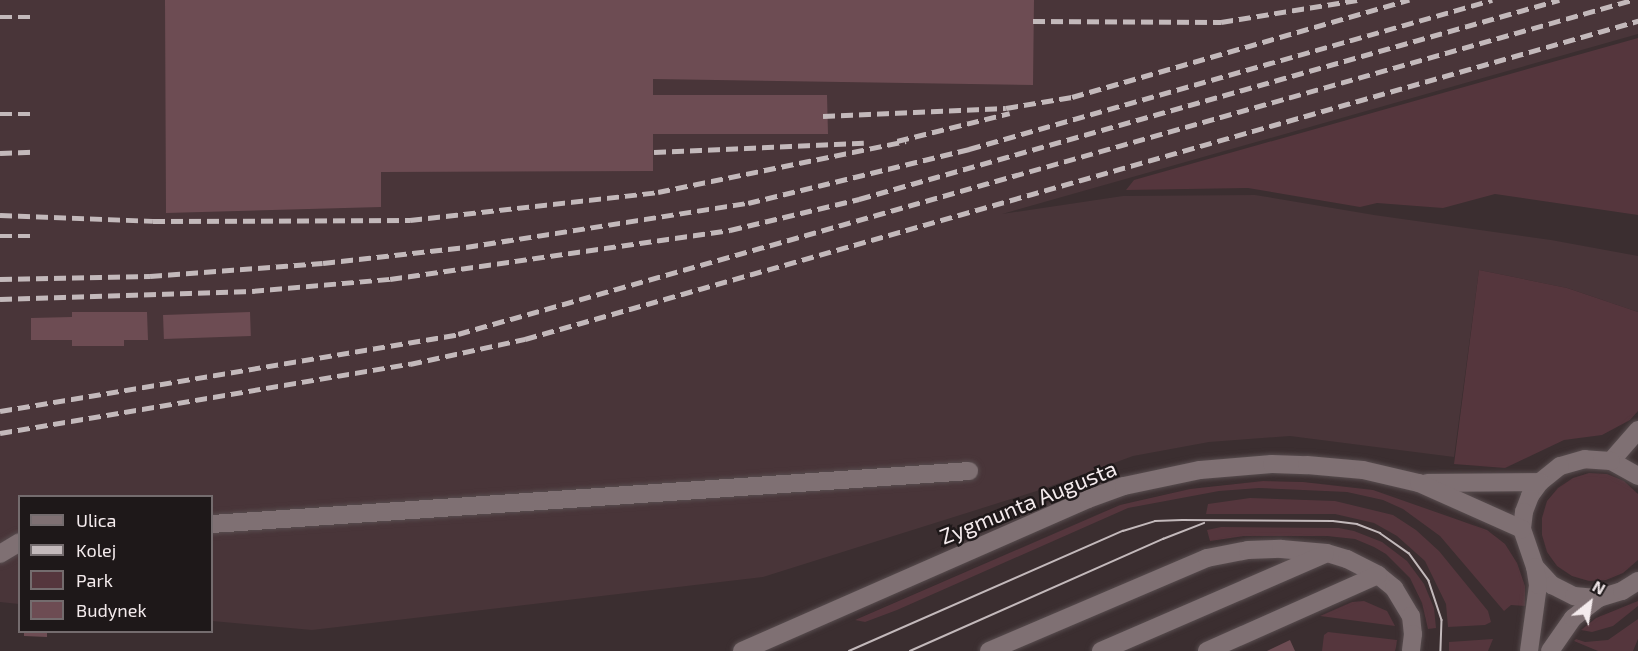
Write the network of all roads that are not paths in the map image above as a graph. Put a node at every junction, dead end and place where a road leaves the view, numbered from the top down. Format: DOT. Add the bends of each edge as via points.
graph roads {
  1 [pos="1638,430"];
  2 [pos="1611,461"];
  3 [pos="969,471"];
  4 [pos="1638,476"];
  5 [pos="1540,482"];
  6 [pos="1419,483"];
  7 [pos="213,524"];
  8 [pos="1522,529"];
  9 [pos="18,543"];
  10 [pos="1327,553"];
  11 [pos="0,554"];
  12 [pos="1535,567"];
  13 [pos="1378,575"];
  14 [pos="1638,580"];
  15 [pos="1599,598"];
  16 [pos="778,644"];
  17 [pos="742,651"];
  18 [pos="988,651"];
  19 [pos="1101,651"];
  20 [pos="1207,651"];
  21 [pos="1411,651"];
  22 [pos="1529,651"];
  23 [pos="1550,651"];
  1 -- 2 [label="street"];
  2 -- 4 [label="street"];
  2 -- 5 [label="street" via="1585,459 1560,466"];
  3 -- 7 [label="street"];
  5 -- 6 [label="street, Zygmunta Augusta"];
  5 -- 8 [label="street" via="1527,504"];
  6 -- 8 [label="street, Zygmunta Augusta"];
  6 -- 16 [label="street, Zygmunta Augusta" via="1341,467 1307,465 1217,468 1155,479 1088,499"];
  8 -- 12 [label="street"];
  9 -- 11 [label="street"];
  10 -- 13 [label="street"];
  10 -- 18 [label="street" via="1248,550 1207,558"];
  10 -- 19 [label="street"];
  12 -- 15 [label="street" via="1559,589 1574,596"];
  12 -- 22 [label="street" via="1538,585"];
  13 -- 20 [label="street"];
  13 -- 21 [label="street" via="1394,588 1411,616"];
  14 -- 15 [label="street" via="1622,591"];
  15 -- 23 [label="street" via="1573,618"];
  16 -- 17 [label="street, Zygmunta Augusta"];
}
